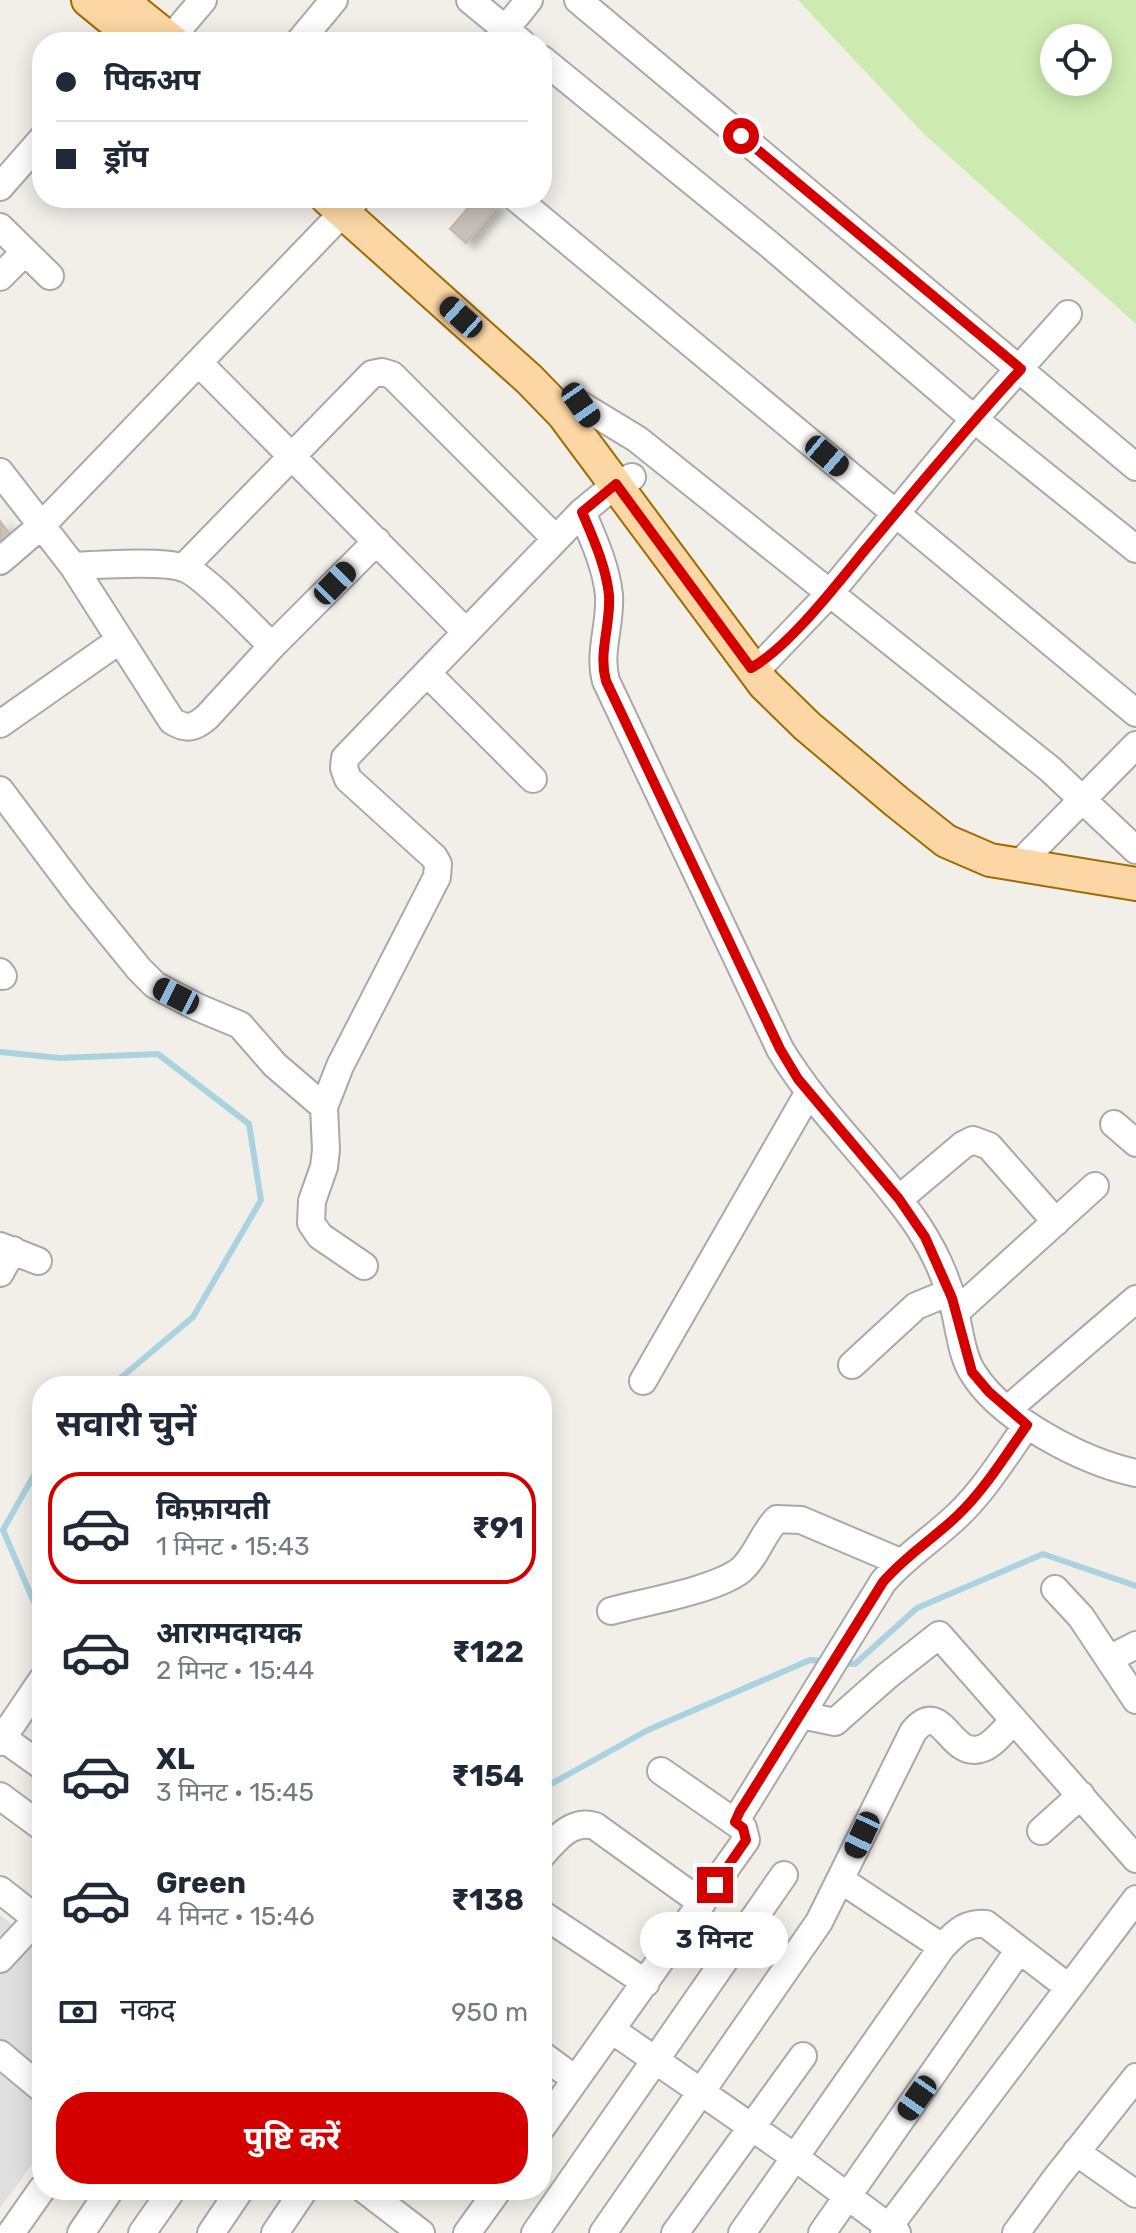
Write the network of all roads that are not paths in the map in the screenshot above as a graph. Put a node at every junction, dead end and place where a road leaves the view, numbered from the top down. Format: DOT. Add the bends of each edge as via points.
graph roads {
  1 [pos="88,0"];
  2 [pos="203,0"];
  3 [pos="334,0"];
  4 [pos="470,0"];
  5 [pos="529,0"];
  6 [pos="578,0"];
  7 [pos="123,1"];
  8 [pos="136,32"];
  9 [pos="143,32"];
  10 [pos="159,32"];
  11 [pos="316,32"];
  12 [pos="501,32"];
  13 [pos="510,32"];
  14 [pos="552,67"];
  15 [pos="32,150"];
  16 [pos="0,187"];
  17 [pos="343,208"];
  18 [pos="356,208"];
  19 [pos="528,208"];
  20 [pos="0,227"];
  21 [pos="25,252"];
  22 [pos="50,276"];
  23 [pos="0,277"];
  24 [pos="1068,314"];
  25 [pos="199,363"];
  26 [pos="1021,369"];
  27 [pos="572,409"];
  28 [pos="974,419"];
  29 [pos="293,456"];
  30 [pos="1136,467"];
  31 [pos="0,472"];
  32 [pos="624,480"];
  33 [pos="582,512"];
  34 [pos="896,513"];
  35 [pos="42,525"];
  36 [pos="555,538"];
  37 [pos="377,541"];
  38 [pos="1136,549"];
  39 [pos="0,561"];
  40 [pos="73,566"];
  41 [pos="183,568"];
  42 [pos="830,593"];
  43 [pos="466,632"];
  44 [pos="120,640"];
  45 [pos="272,646"];
  46 [pos="758,664"];
  47 [pos="427,673"];
  48 [pos="1136,713"];
  49 [pos="0,724"];
  50 [pos="1136,745"];
  51 [pos="533,779"];
  52 [pos="0,790"];
  53 [pos="1081,800"];
  54 [pos="1136,850"];
  55 [pos="1020,863"];
  56 [pos="1136,884"];
  57 [pos="809,1092"];
  58 [pos="324,1107"];
  59 [pos="1114,1124"];
  60 [pos="1136,1143"];
  61 [pos="1095,1186"];
  62 [pos="899,1199"];
  63 [pos="1056,1222"];
  64 [pos="7,1248"];
  65 [pos="38,1261"];
  66 [pos="364,1266"];
  67 [pos="0,1273"];
  68 [pos="1136,1299"];
  69 [pos="953,1302"];
  70 [pos="852,1365"];
  71 [pos="643,1381"];
  72 [pos="1017,1417"];
  73 [pos="1131,1465"];
  74 [pos="891,1572"];
  75 [pos="1055,1589"];
  76 [pos="611,1611"];
  77 [pos="1136,1645"];
  78 [pos="1109,1659"];
  79 [pos="32,1694"];
  80 [pos="1136,1700"];
  81 [pos="801,1715"];
  82 [pos="1014,1720"];
  83 [pos="1,1739"];
  84 [pos="32,1759"];
  85 [pos="661,1771"];
  86 [pos="1081,1795"];
  87 [pos="0,1796"];
  88 [pos="32,1820"];
  89 [pos="735,1822"];
  90 [pos="1041,1831"];
  91 [pos="552,1844"];
  92 [pos="1136,1859"];
  93 [pos="784,1875"];
  94 [pos="841,1880"];
  95 [pos="0,1890"];
  96 [pos="1136,1899"];
  97 [pos="702,1903"];
  98 [pos="32,1915"];
  99 [pos="552,1921"];
  100 [pos="32,1929"];
  101 [pos="942,1947"];
  102 [pos="1019,1950"];
  103 [pos="0,1959"];
  104 [pos="646,1983"];
  105 [pos="1068,1987"];
  106 [pos="612,2030"];
  107 [pos="0,2054"];
  108 [pos="803,2056"];
  109 [pos="655,2059"];
  110 [pos="552,2062"];
  111 [pos="1136,2077"];
  112 [pos="575,2079"];
  113 [pos="32,2081"];
  114 [pos="703,2093"];
  115 [pos="552,2112"];
  116 [pos="752,2127"];
  117 [pos="1076,2152"];
  118 [pos="796,2158"];
  119 [pos="1136,2194"];
  120 [pos="848,2197"];
  121 [pos="34,2200"];
  122 [pos="103,2200"];
  123 [pos="165,2200"];
  124 [pos="233,2200"];
  125 [pos="297,2200"];
  126 [pos="378,2200"];
  127 [pos="491,2200"];
  128 [pos="890,2231"];
  129 [pos="11,2233"];
  130 [pos="81,2233"];
  131 [pos="142,2233"];
  132 [pos="211,2233"];
  133 [pos="275,2233"];
  134 [pos="421,2233"];
  135 [pos="467,2233"];
  136 [pos="535,2233"];
  137 [pos="603,2233"];
  138 [pos="675,2233"];
  139 [pos="742,2233"];
  140 [pos="822,2233"];
  141 [pos="1016,2233"];
  1 -- 8 [label="main road"];
  2 -- 10 [label="street"];
  3 -- 11 [label="street"];
  4 -- 12 [label="street"];
  5 -- 13 [label="street"];
  6 -- 26 [label="street"];
  7 -- 9 [label="main road"];
  14 -- 28 [label="street"];
  15 -- 16 [label="street"];
  17 -- 25 [label="street"];
  18 -- 27 [label="main road" via="529,379"];
  19 -- 34 [label="street"];
  20 -- 21 [label="street"];
  21 -- 22 [label="street"];
  21 -- 23 [label="street"];
  24 -- 26 [label="street"];
  25 -- 29 [label="street"];
  25 -- 35 [label="street"];
  26 -- 28 [label="street"];
  26 -- 30 [label="street"];
  27 -- 32 [label="main road"];
  27 -- 42 [label="street" via="637,439"];
  28 -- 34 [label="street"];
  28 -- 38 [label="street"];
  29 -- 36 [label="street" via="372,374 392,375"];
  29 -- 37 [label="street"];
  29 -- 41 [label="street"];
  31 -- 35 [label="street"];
  32 -- 33 [label="street"];
  32 -- 46 [label="main road"];
  33 -- 36 [label="street"];
  33 -- 57 [label="street" via="609,595 601,666 606,681 780,1049"];
  34 -- 42 [label="street"];
  34 -- 48 [label="street"];
  35 -- 39 [label="street"];
  35 -- 40 [label="street"];
  36 -- 43 [label="street"];
  37 -- 43 [label="street"];
  37 -- 45 [label="street"];
  40 -- 41 [label="street"];
  40 -- 44 [label="street"];
  41 -- 45 [label="street"];
  42 -- 46 [label="street"];
  42 -- 53 [label="street" via="1050,769"];
  43 -- 47 [label="street"];
  44 -- 45 [label="street" via="172,721 183,728 195,727 207,717"];
  44 -- 49 [label="street"];
  46 -- 55 [label="main road" via="807,726 946,841 990,860"];
  47 -- 51 [label="street"];
  47 -- 58 [label="street" via="345,758 348,779 438,864 437,877"];
  50 -- 53 [label="street"];
  52 -- 58 [label="street" via="155,985 240,1025 275,1065"];
  53 -- 54 [label="street"];
  53 -- 55 [label="street"];
  55 -- 56 [label="main road"];
  57 -- 62 [label="street"];
  57 -- 71 [label="street"];
  58 -- 66 [label="street" via="326,1150 311,1223 320,1236"];
  59 -- 60 [label="street"];
  61 -- 63 [label="street"];
  62 -- 63 [label="street" via="973,1140 989,1146"];
  62 -- 69 [label="street" via="925,1237"];
  63 -- 69 [label="street"];
  64 -- 65 [label="street"];
  64 -- 67 [label="street"];
  68 -- 72 [label="street"];
  69 -- 70 [label="street" via="916,1306"];
  69 -- 72 [label="street" via="972,1372"];
  72 -- 73 [label="street" via="1070,1449"];
  72 -- 74 [label="street" via="975,1497"];
  74 -- 76 [label="street" via="801,1520 777,1519 752,1558 729,1578"];
  74 -- 81 [label="street"];
  75 -- 78 [label="street"];
  77 -- 78 [label="street"];
  78 -- 80 [label="street"];
  79 -- 83 [label="street"];
  81 -- 82 [label="street" via="835,1722 939,1635"];
  81 -- 89 [label="street"];
  82 -- 86 [label="street"];
  82 -- 94 [label="street" via="977,1750 959,1745 937,1722 920,1723"];
  83 -- 84 [label="street"];
  85 -- 89 [label="street"];
  86 -- 90 [label="street"];
  86 -- 92 [label="street"];
  87 -- 88 [label="street"];
  89 -- 97 [label="street" via="746,1840"];
  91 -- 97 [label="street" via="575,1826 595,1826"];
  93 -- 109 [label="street"];
  94 -- 101 [label="street"];
  94 -- 114 [label="street" via="819,1922"];
  95 -- 98 [label="street"];
  96 -- 105 [label="street"];
  97 -- 104 [label="street"];
  99 -- 104 [label="street"];
  100 -- 103 [label="street"];
  101 -- 102 [label="street" via="974,1923 986,1924"];
  101 -- 118 [label="street"];
  102 -- 105 [label="street"];
  102 -- 120 [label="street"];
  104 -- 106 [label="street"];
  105 -- 128 [label="street"];
  106 -- 109 [label="street"];
  106 -- 112 [label="street"];
  107 -- 113 [label="street"];
  108 -- 116 [label="street"];
  109 -- 114 [label="street"];
  109 -- 136 [label="street"];
  110 -- 112 [label="street"];
  111 -- 117 [label="street"];
  112 -- 115 [label="street"];
  114 -- 116 [label="street"];
  114 -- 137 [label="street"];
  116 -- 118 [label="street"];
  116 -- 138 [label="street"];
  117 -- 119 [label="street"];
  117 -- 141 [label="street"];
  118 -- 120 [label="street"];
  118 -- 139 [label="street"];
  120 -- 128 [label="street"];
  120 -- 140 [label="street"];
  121 -- 129 [label="street"];
  122 -- 130 [label="street"];
  123 -- 131 [label="street"];
  124 -- 132 [label="street"];
  125 -- 133 [label="street"];
  126 -- 134 [label="street"];
  127 -- 135 [label="street"];
}
